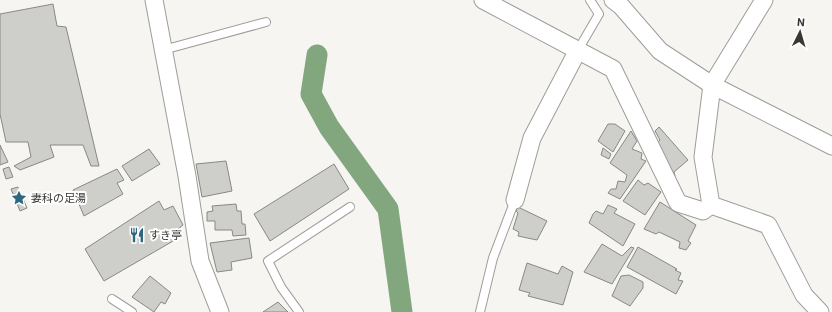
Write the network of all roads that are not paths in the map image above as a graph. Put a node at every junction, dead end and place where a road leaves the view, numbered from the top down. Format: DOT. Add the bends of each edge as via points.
graph roads {
  1 [pos="154,0"];
  2 [pos="483,0"];
  3 [pos="590,0"];
  4 [pos="764,0"];
  5 [pos="619,2"];
  6 [pos="266,22"];
  7 [pos="164,50"];
  8 [pos="578,50"];
  9 [pos="712,85"];
  10 [pos="832,146"];
  11 [pos="515,200"];
  12 [pos="711,205"];
  13 [pos="350,207"];
  14 [pos="112,299"];
  15 [pos="132,312"];
  16 [pos="220,312"];
  17 [pos="299,312"];
  18 [pos="480,312"];
  19 [pos="820,312"];
  1 -- 7 [label="street"];
  2 -- 8 [label="street"];
  3 -- 8 [label="lane" via="599,14"];
  4 -- 9 [label="street"];
  5 -- 9 [label="street" via="660,51"];
  6 -- 7 [label="lane"];
  7 -- 16 [label="street" via="200,261"];
  8 -- 11 [label="street" via="532,138"];
  8 -- 12 [label="street" via="613,70 678,203 703,211"];
  9 -- 10 [label="street"];
  9 -- 12 [label="street" via="703,157"];
  11 -- 18 [label="lane" via="493,258"];
  12 -- 19 [label="street" via="768,225 804,295"];
  13 -- 17 [label="lane" via="268,261 281,287"];
  14 -- 15 [label="lane"];
}
